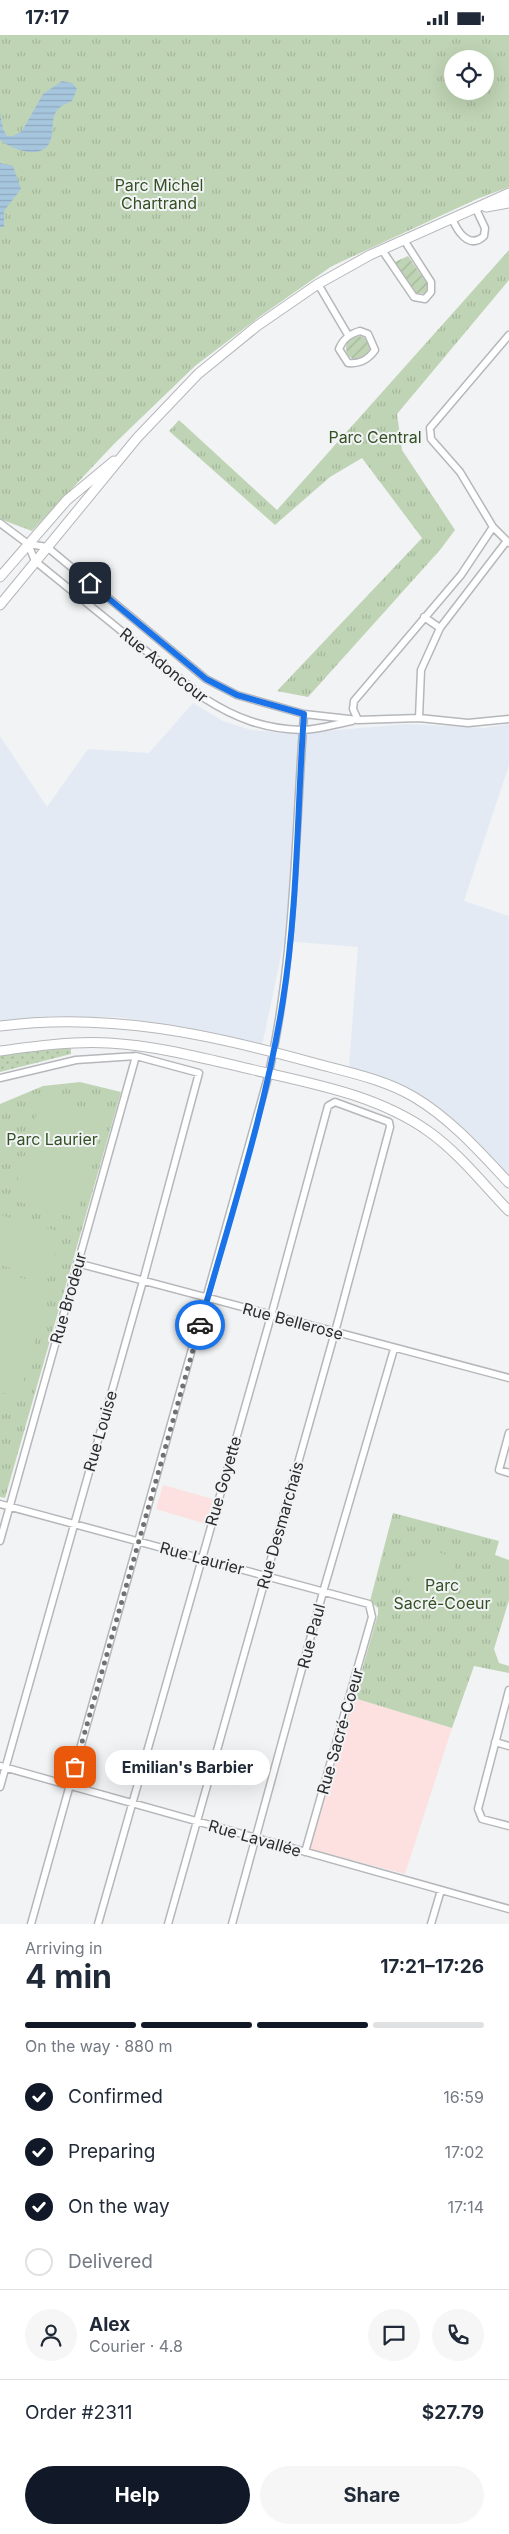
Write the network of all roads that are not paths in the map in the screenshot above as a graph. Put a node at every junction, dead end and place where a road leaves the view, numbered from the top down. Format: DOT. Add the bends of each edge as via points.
graph roads {
  1 [pos="509,193"];
  2 [pos="509,203"];
  3 [pos="476,209"];
  4 [pos="452,218"];
  5 [pos="404,240"];
  6 [pos="382,250"];
  7 [pos="318,284"];
  8 [pos="348,335"];
  9 [pos="509,335"];
  10 [pos="122,455"];
  11 [pos="0,523"];
  12 [pos="492,527"];
  13 [pos="508,542"];
  14 [pos="28,544"];
  15 [pos="47,547"];
  16 [pos="35,561"];
  17 [pos="0,577"];
  18 [pos="0,605"];
  19 [pos="424,617"];
  20 [pos="440,628"];
  21 [pos="304,714"];
  22 [pos="419,717"];
  23 [pos="509,719"];
  24 [pos="358,720"];
  25 [pos="303,730"];
  26 [pos="0,1025"];
  27 [pos="0,1051"];
  28 [pos="273,1052"];
  29 [pos="136,1056"];
  30 [pos="269,1073"];
  31 [pos="0,1077"];
  32 [pos="390,1127"];
  33 [pos="509,1183"];
  34 [pos="509,1211"];
  35 [pos="77,1263"];
  36 [pos="143,1281"];
  37 [pos="207,1298"];
  38 [pos="271,1316"];
  39 [pos="335,1332"];
  40 [pos="394,1349"];
  41 [pos="509,1378"];
  42 [pos="509,1433"];
  43 [pos="509,1473"];
  44 [pos="0,1504"];
  45 [pos="10,1506"];
  46 [pos="74,1523"];
  47 [pos="0,1541"];
  48 [pos="139,1541"];
  49 [pos="200,1558"];
  50 [pos="265,1576"];
  51 [pos="323,1592"];
  52 [pos="372,1609"];
  53 [pos="509,1690"];
  54 [pos="495,1743"];
  55 [pos="509,1746"];
  56 [pos="3,1767"];
  57 [pos="70,1786"];
  58 [pos="0,1787"];
  59 [pos="132,1803"];
  60 [pos="197,1821"];
  61 [pos="509,1826"];
  62 [pos="256,1838"];
  63 [pos="305,1852"];
  64 [pos="441,1890"];
  65 [pos="509,1909"];
  66 [pos="30,1924"];
  67 [pos="98,1924"];
  68 [pos="168,1924"];
  69 [pos="232,1924"];
  70 [pos="431,1924"];
  1 -- 3 [label="main road"];
  2 -- 3 [label="main road"];
  3 -- 4 [label="main road"];
  3 -- 4 [label="street" via="485,228 480,239 469,241 460,235"];
  4 -- 5 [label="main road"];
  5 -- 6 [label="main road"];
  5 -- 6 [label="street" via="431,282 431,292 425,299 414,297"];
  6 -- 7 [label="main road"];
  7 -- 8 [label="street"];
  7 -- 10 [label="main road" via="257,326 198,375"];
  8 -- 8 [label="street" via="360,331 368,334 375,351 357,364 348,363 339,349"];
  9 -- 12 [label="street" via="430,428 431,439 460,472"];
  10 -- 14 [label="main road" via="67,500"];
  10 -- 15 [label="main road" via="98,489"];
  11 -- 14 [label="street"];
  12 -- 13 [label="street"];
  12 -- 19 [label="street" via="461,575"];
  13 -- 20 [label="street"];
  14 -- 15 [label="street"];
  14 -- 16 [label="street, Rue Adoncour"];
  14 -- 17 [label="main road"];
  15 -- 16 [label="main road"];
  15 -- 21 [label="street, Rue Adoncour" via="206,679 237,695"];
  16 -- 18 [label="main road"];
  16 -- 25 [label="street, Rue Adoncour" via="204,698 232,716 264,725"];
  19 -- 20 [label="street"];
  19 -- 24 [label="street" via="354,701 353,709"];
  20 -- 22 [label="street" via="421,670"];
  21 -- 24 [label="street, Rue Adoncour"];
  21 -- 25 [label="street"];
  22 -- 23 [label="street, Rue Adoncour" via="468,723"];
  22 -- 24 [label="street, Rue Adoncour"];
  24 -- 25 [label="street, Rue Adoncour"];
  25 -- 28 [label="street" via="292,920"];
  26 -- 28 [label="main road" via="77,1021 143,1025"];
  27 -- 30 [label="main road" via="67,1044 137,1045"];
  28 -- 30 [label="street"];
  28 -- 33 [label="main road" via="377,1081 413,1097 462,1133"];
  29 -- 31 [label="street" via="76,1060"];
  29 -- 35 [label="street, Rue Brodeur"];
  29 -- 36 [label="street, Rue Louise" via="199,1073"];
  30 -- 34 [label="main road" via="354,1094 402,1115 451,1150"];
  30 -- 37 [label="street"];
  32 -- 38 [label="street, Rue Goyette" via="389,1122 335,1102 328,1106"];
  32 -- 39 [label="street, Rue Desmarchais"];
  35 -- 36 [label="street, Rue Bellerose"];
  35 -- 45 [label="street, Rue Brodeur"];
  36 -- 37 [label="street, Rue Bellerose"];
  36 -- 46 [label="street, Rue Louise"];
  37 -- 38 [label="street, Rue Bellerose"];
  37 -- 48 [label="street"];
  38 -- 39 [label="street, Rue Bellerose"];
  38 -- 49 [label="street, Rue Goyette"];
  39 -- 40 [label="street, Rue Bellerose"];
  39 -- 50 [label="street, Rue Desmarchais"];
  40 -- 41 [label="street, Rue Bellerose"];
  40 -- 51 [label="street, Rue Paul"];
  42 -- 43 [label="street" via="499,1470"];
  44 -- 45 [label="street, Rue Laurier"];
  45 -- 46 [label="street, Rue Laurier"];
  45 -- 47 [label="street, Rue Brodeur"];
  46 -- 48 [label="street, Rue Laurier"];
  46 -- 56 [label="street, Rue Louise"];
  48 -- 49 [label="street, Rue Laurier"];
  48 -- 57 [label="street"];
  49 -- 50 [label="street, Rue Laurier"];
  49 -- 59 [label="street, Rue Goyette"];
  50 -- 51 [label="street, Rue Laurier"];
  50 -- 60 [label="street, Rue Desmarchais"];
  51 -- 52 [label="street, Rue Laurier" via="369,1603"];
  51 -- 62 [label="street, Rue Paul"];
  52 -- 63 [label="street, Rue Sacré-Coeur"];
  53 -- 54 [label="street"];
  54 -- 55 [label="street"];
  54 -- 61 [label="street" via="478,1809 482,1819"];
  56 -- 57 [label="street, Rue Lavallée"];
  56 -- 58 [label="street, Rue Louise"];
  57 -- 59 [label="street, Rue Lavallée"];
  57 -- 66 [label="street"];
  59 -- 60 [label="street, Rue Lavallée"];
  59 -- 67 [label="street, Rue Goyette"];
  60 -- 62 [label="street, Rue Lavallée"];
  60 -- 68 [label="street, Rue Desmarchais"];
  62 -- 63 [label="street, Rue Lavallée"];
  62 -- 69 [label="street, Rue Paul"];
  63 -- 64 [label="street, Rue Lavallée"];
  64 -- 65 [label="street, Rue Lavallée"];
  64 -- 70 [label="street"];
}
